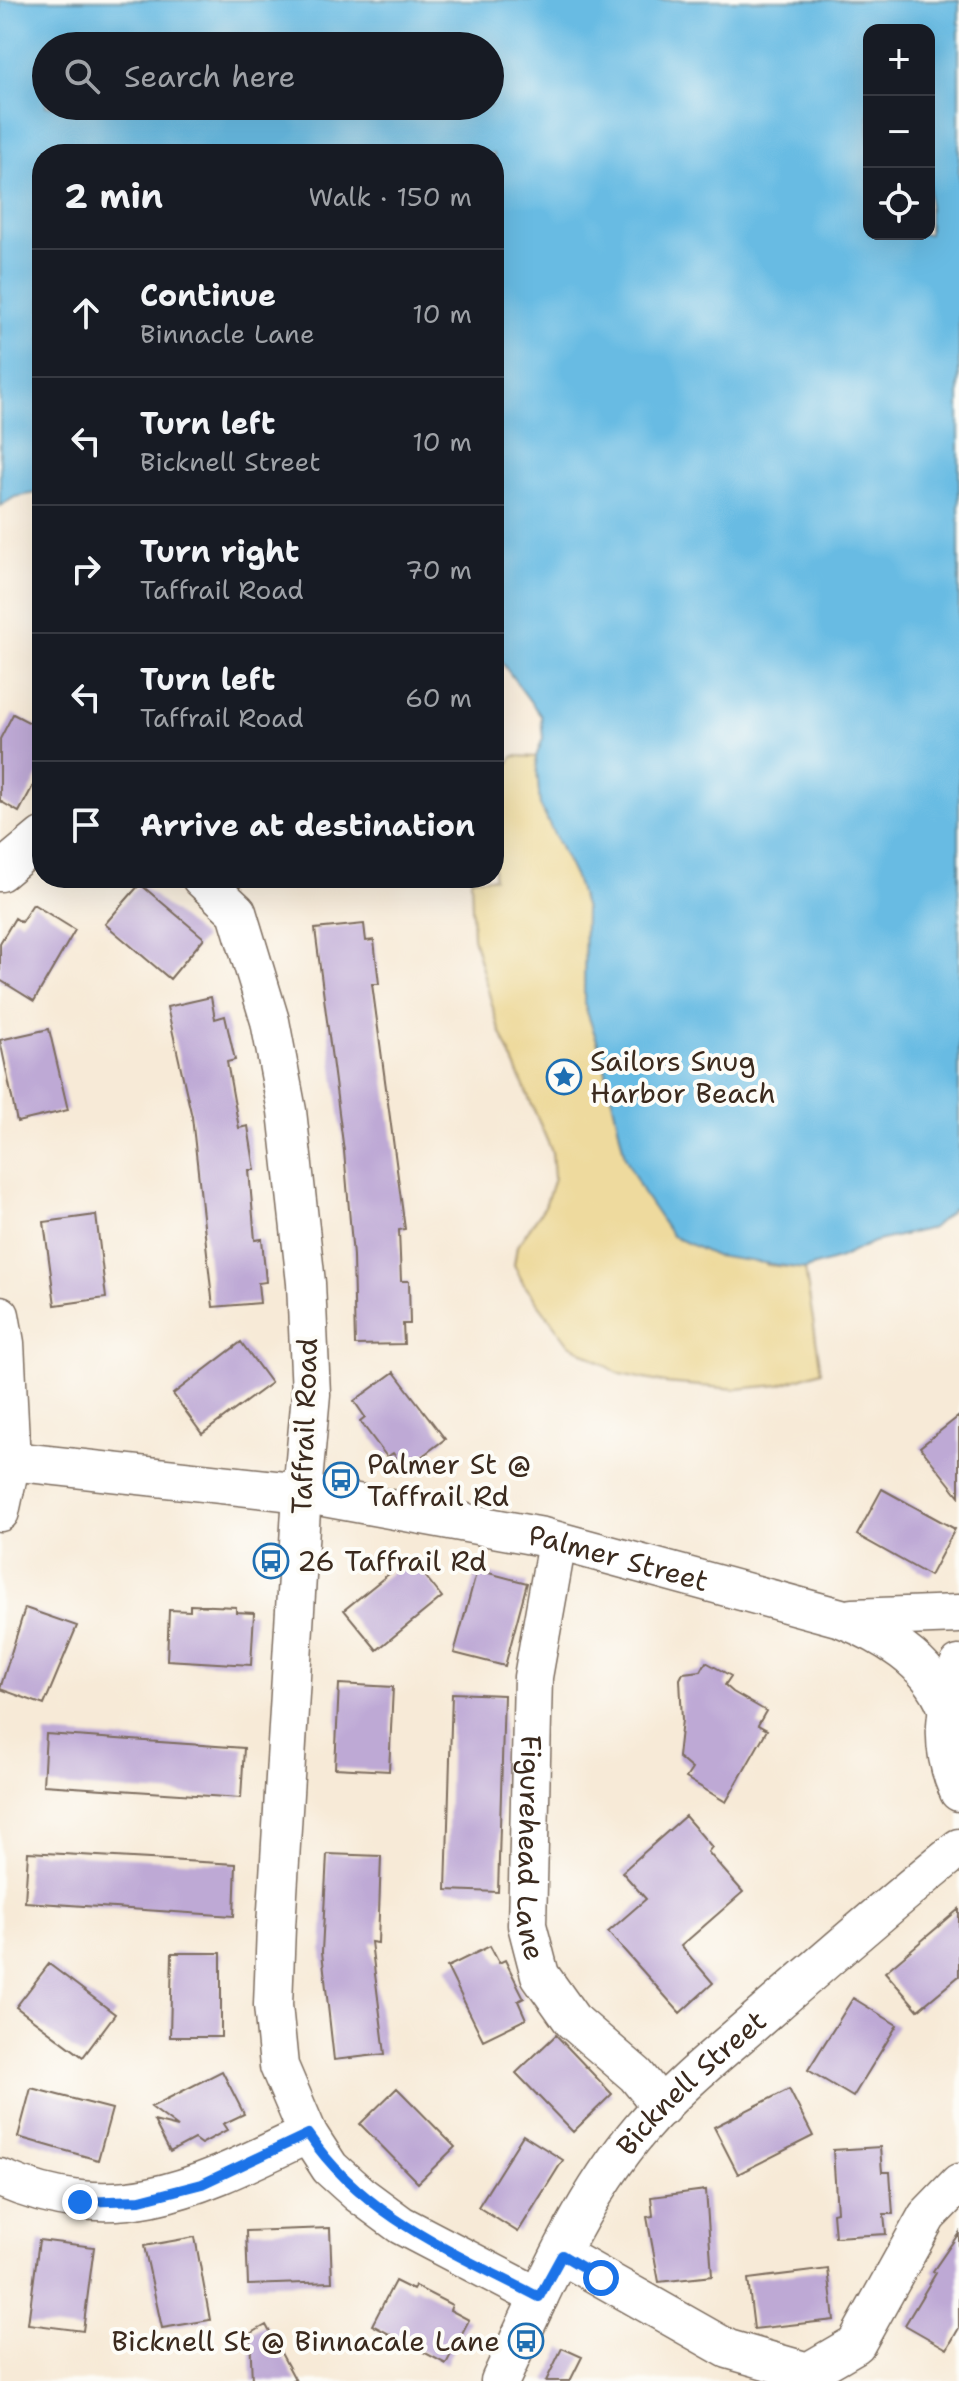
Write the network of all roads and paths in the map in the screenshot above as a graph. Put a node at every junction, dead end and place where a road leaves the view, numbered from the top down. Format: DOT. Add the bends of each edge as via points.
graph roads {
  1 [pos="32,845"];
  2 [pos="0,872"];
  3 [pos="223,888"];
  4 [pos="0,1315"];
  5 [pos="11,1461"];
  6 [pos="302,1493"];
  7 [pos="0,1512"];
  8 [pos="557,1542"];
  9 [pos="959,1614"];
  10 [pos="841,1618"];
  11 [pos="959,1665"];
  12 [pos="946,1705"];
  13 [pos="959,1792"];
  14 [pos="959,1848"];
  15 [pos="662,2107"];
  16 [pos="308,2134"];
  17 [pos="0,2178"];
  18 [pos="959,2183"];
  19 [pos="562,2255"];
  20 [pos="539,2297"];
  21 [pos="500,2381"];
  1 -- 2 [label="street"];
  3 -- 6 [label="street, Taffrail Road" via="237,912 270,1021 299,1198 311,1394"];
  4 -- 5 [label="street"];
  5 -- 6 [label="street, Palmer Street"];
  5 -- 7 [label="street"];
  6 -- 8 [label="street, Palmer Street"];
  6 -- 16 [label="street, Taffrail Road" via="273,2005 279,2066"];
  8 -- 10 [label="street, Palmer Street"];
  8 -- 15 [label="street, Figurehead Lane" via="533,1677 527,1925 540,1975 572,2020 636,2075"];
  9 -- 10 [label="street, Palmer Street"];
  10 -- 12 [label="street, Palmer Street" via="885,1636 925,1673"];
  11 -- 12 [label="street"];
  12 -- 13 [label="street" via="944,1739"];
  14 -- 15 [label="street, Bicknell Street"];
  15 -- 19 [label="street, Bicknell Street" via="601,2182"];
  16 -- 17 [label="street" via="202,2184 140,2200 80,2202"];
  16 -- 20 [label="street, Taffrail Road" via="330,2168 401,2225"];
  18 -- 19 [label="street" via="927,2216 856,2344 808,2372 728,2349"];
  19 -- 20 [label="street, Bicknell Street"];
  20 -- 21 [label="street, Bicknell Street"];
}
